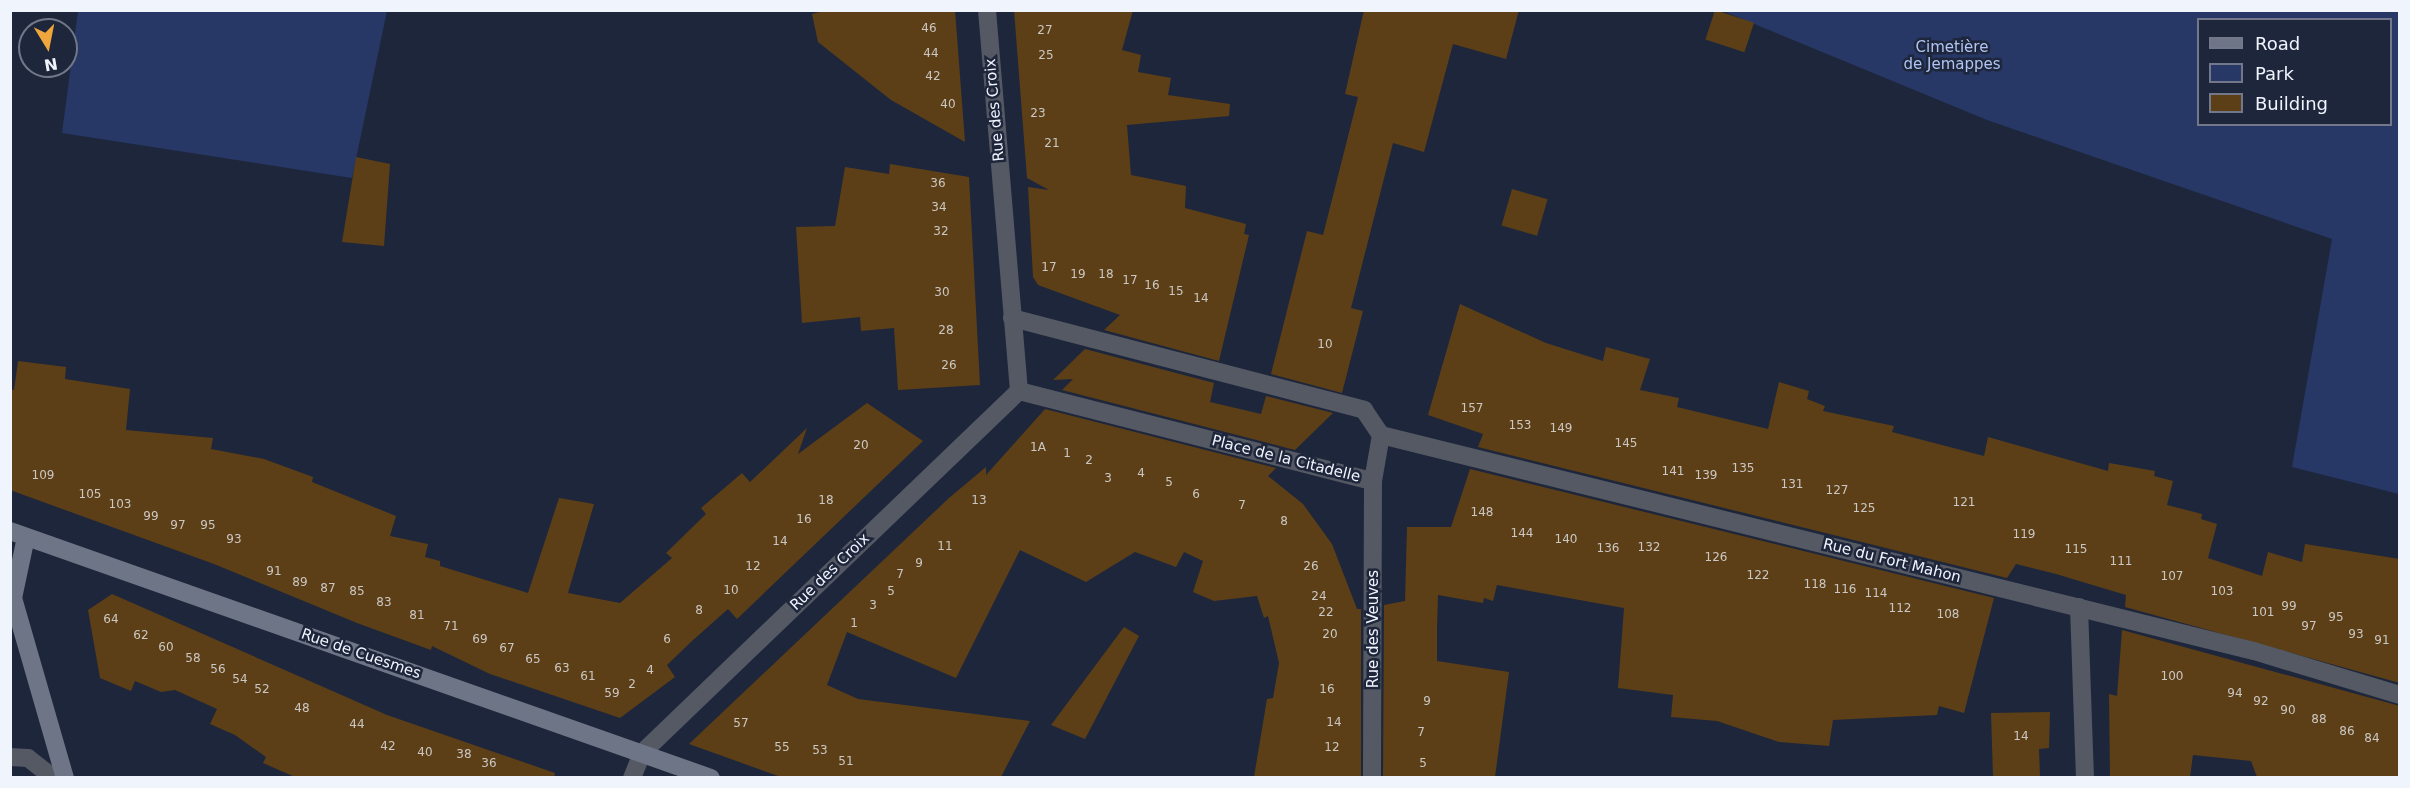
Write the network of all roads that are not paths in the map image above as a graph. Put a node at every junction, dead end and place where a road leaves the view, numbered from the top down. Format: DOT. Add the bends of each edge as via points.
graph roads {
  1 [pos="987,10"];
  2 [pos="1012,318"];
  3 [pos="1019,391"];
  4 [pos="1381,435"];
  5 [pos="1373,481"];
  6 [pos="18,534"];
  7 [pos="12,604"];
  8 [pos="2079,607"];
  9 [pos="2400,695"];
  10 [pos="642,753"];
  11 [pos="10,757"];
  12 [pos="54,777"];
  13 [pos="65,777"];
  14 [pos="632,777"];
  15 [pos="711,777"];
  16 [pos="1371,777"];
  17 [pos="2085,777"];
  1 -- 2 [label="street, Rue des Croix"];
  2 -- 3 [label="street"];
  2 -- 4 [label="street" via="1364,410"];
  3 -- 5 [label="street, Place de la Citadelle"];
  3 -- 10 [label="street, Rue des Croix"];
  4 -- 5 [label="street, Place de la Citadelle"];
  4 -- 8 [label="street, Rue du Fort Mahon"];
  5 -- 16 [label="street, Rue des Veuves"];
  6 -- 7 [label="street"];
  6 -- 10 [label="street, Rue de Cuesmes"];
  7 -- 13 [label="street"];
  8 -- 9 [label="street, Rue du Fort Mahon" via="2254,651"];
  8 -- 17 [label="street"];
  10 -- 14 [label="street"];
  10 -- 15 [label="street, Rue de Cuesmes"];
  11 -- 12 [label="street" via="28,758"];
}
